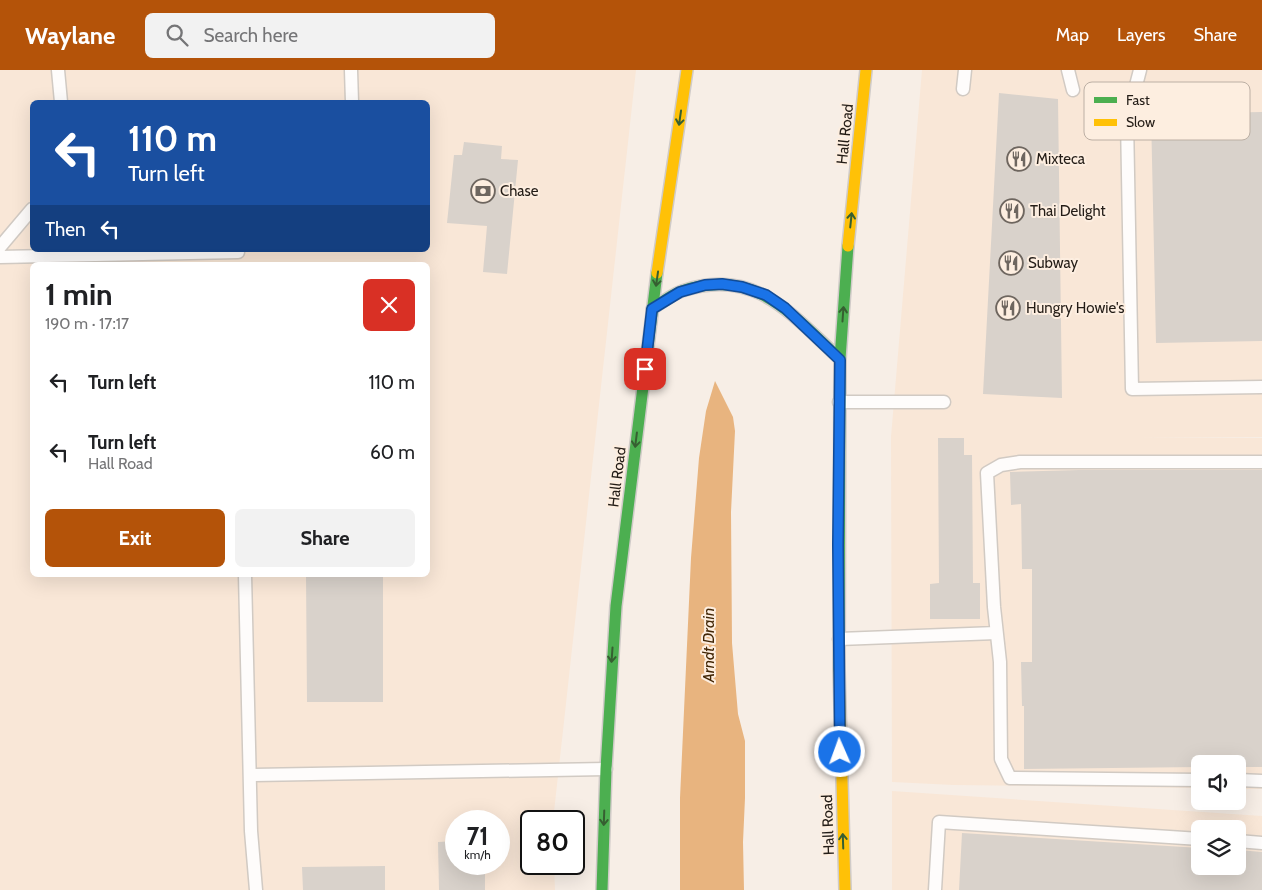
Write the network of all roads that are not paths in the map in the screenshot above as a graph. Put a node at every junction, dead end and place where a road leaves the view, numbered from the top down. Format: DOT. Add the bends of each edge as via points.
graph roads {
  1 [pos="58,70"];
  2 [pos="352,70"];
  3 [pos="687,70"];
  4 [pos="866,70"];
  5 [pos="965,70"];
  6 [pos="1068,70"];
  7 [pos="963,89"];
  8 [pos="1073,90"];
  9 [pos="61,100"];
  10 [pos="352,100"];
  11 [pos="1128,140"];
  12 [pos="30,211"];
  13 [pos="0,247"];
  14 [pos="240,256"];
  15 [pos="0,257"];
  16 [pos="652,309"];
  17 [pos="840,360"];
  18 [pos="1262,387"];
  19 [pos="839,402"];
  20 [pos="944,402"];
  21 [pos="1262,462"];
  22 [pos="245,577"];
  23 [pos="996,633"];
  24 [pos="839,639"];
  25 [pos="606,769"];
  26 [pos="250,775"];
  27 [pos="1191,780"];
  28 [pos="1246,780"];
  29 [pos="1262,781"];
  30 [pos="1191,838"];
  31 [pos="1246,842"];
  32 [pos="1262,843"];
  33 [pos="256,890"];
  34 [pos="602,890"];
  35 [pos="845,890"];
  36 [pos="934,890"];
  1 -- 9 [label="lane"];
  2 -- 10 [label="lane"];
  3 -- 16 [label="highway, Hall Road, one-way"];
  17 -- 4 [label="highway, Hall Road, one-way"];
  5 -- 7 [label="lane"];
  6 -- 8 [label="lane"];
  11 -- 18 [label="lane" via="1132,389"];
  12 -- 13 [label="lane"];
  14 -- 15 [label="lane"];
  16 -- 17 [label="highway" via="680,292 705,285 742,287 766,295 785,308"];
  16 -- 25 [label="highway, Hall Road, one-way" via="616,606"];
  17 -- 19 [label="highway, Hall Road"];
  19 -- 20 [label="lane"];
  19 -- 24 [label="highway, Hall Road"];
  21 -- 23 [label="lane" via="1020,462 1000,465 987,473"];
  22 -- 26 [label="lane"];
  23 -- 24 [label="lane"];
  23 -- 27 [label="lane" via="1000,662 1001,759 1010,778"];
  35 -- 24 [label="highway, Hall Road, one-way"];
  25 -- 26 [label="lane"];
  25 -- 34 [label="highway, Hall Road, one-way"];
  26 -- 33 [label="lane"];
  28 -- 29 [label="lane"];
  30 -- 36 [label="lane" via="939,822"];
  31 -- 32 [label="lane"];
}
